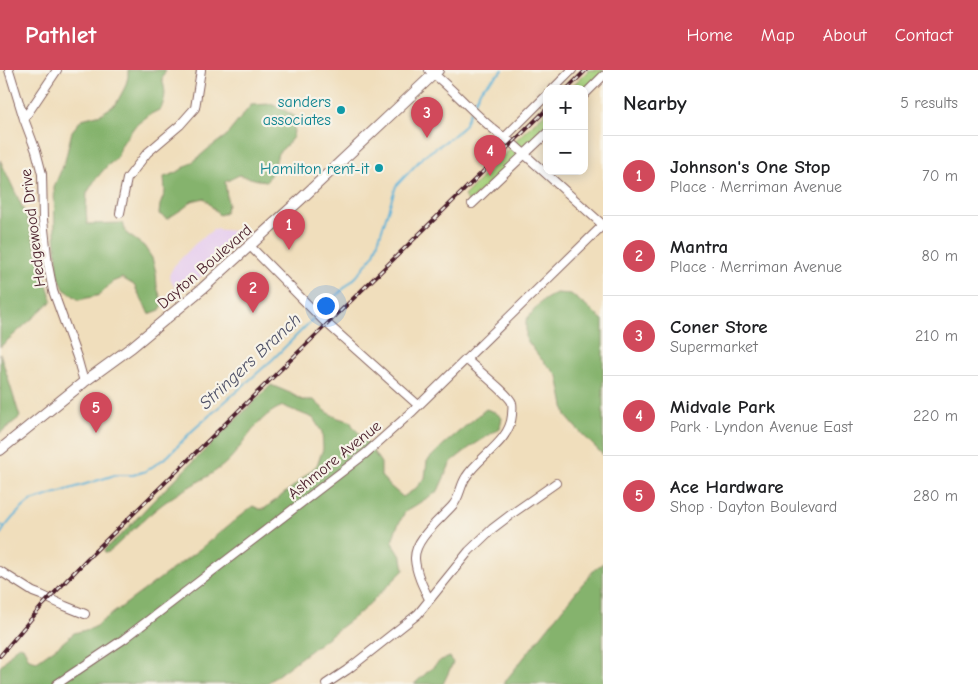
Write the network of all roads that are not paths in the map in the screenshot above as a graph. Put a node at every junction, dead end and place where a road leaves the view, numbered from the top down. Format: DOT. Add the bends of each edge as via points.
graph roads {
  1 [pos="8,70"];
  2 [pos="57,70"];
  3 [pos="201,70"];
  4 [pos="572,70"];
  5 [pos="434,71"];
  6 [pos="603,76"];
  7 [pos="557,85"];
  8 [pos="588,91"];
  9 [pos="543,99"];
  10 [pos="24,119"];
  11 [pos="543,137"];
  12 [pos="504,138"];
  13 [pos="524,155"];
  14 [pos="472,204"];
  15 [pos="120,213"];
  16 [pos="603,225"];
  17 [pos="250,246"];
  18 [pos="466,359"];
  19 [pos="84,382"];
  20 [pos="418,405"];
  21 [pos="0,450"];
  22 [pos="556,482"];
  23 [pos="0,571"];
  24 [pos="429,599"];
  25 [pos="85,614"];
  26 [pos="57,684"];
  27 [pos="326,684"];
  1 -- 10 [label="street, Hedgewood Drive"];
  2 -- 10 [label="street"];
  3 -- 15 [label="street" via="194,108 180,126 146,154 127,179"];
  4 -- 7 [label="street"];
  5 -- 12 [label="street"];
  5 -- 17 [label="main road, Dayton Boulevard"];
  6 -- 8 [label="street"];
  9 -- 12 [label="street"];
  10 -- 19 [label="street, Hedgewood Drive" via="42,174 43,220 53,291"];
  11 -- 13 [label="street"];
  12 -- 13 [label="street"];
  13 -- 14 [label="street"];
  13 -- 16 [label="street"];
  16 -- 18 [label="street, Ashmore Avenue"];
  17 -- 19 [label="main road, Dayton Boulevard" via="178,310"];
  17 -- 20 [label="street" via="322,319"];
  18 -- 20 [label="street, Ashmore Avenue"];
  18 -- 24 [label="street" via="507,395 512,403 511,424 506,434 471,470 455,503 429,530 416,550 415,559"];
  19 -- 21 [label="main road, Dayton Boulevard"];
  20 -- 26 [label="street, Ashmore Avenue" via="350,466 124,639"];
  22 -- 24 [label="street" via="492,529"];
  23 -- 25 [label="street" via="33,592"];
  24 -- 27 [label="street" via="418,614"];
}
